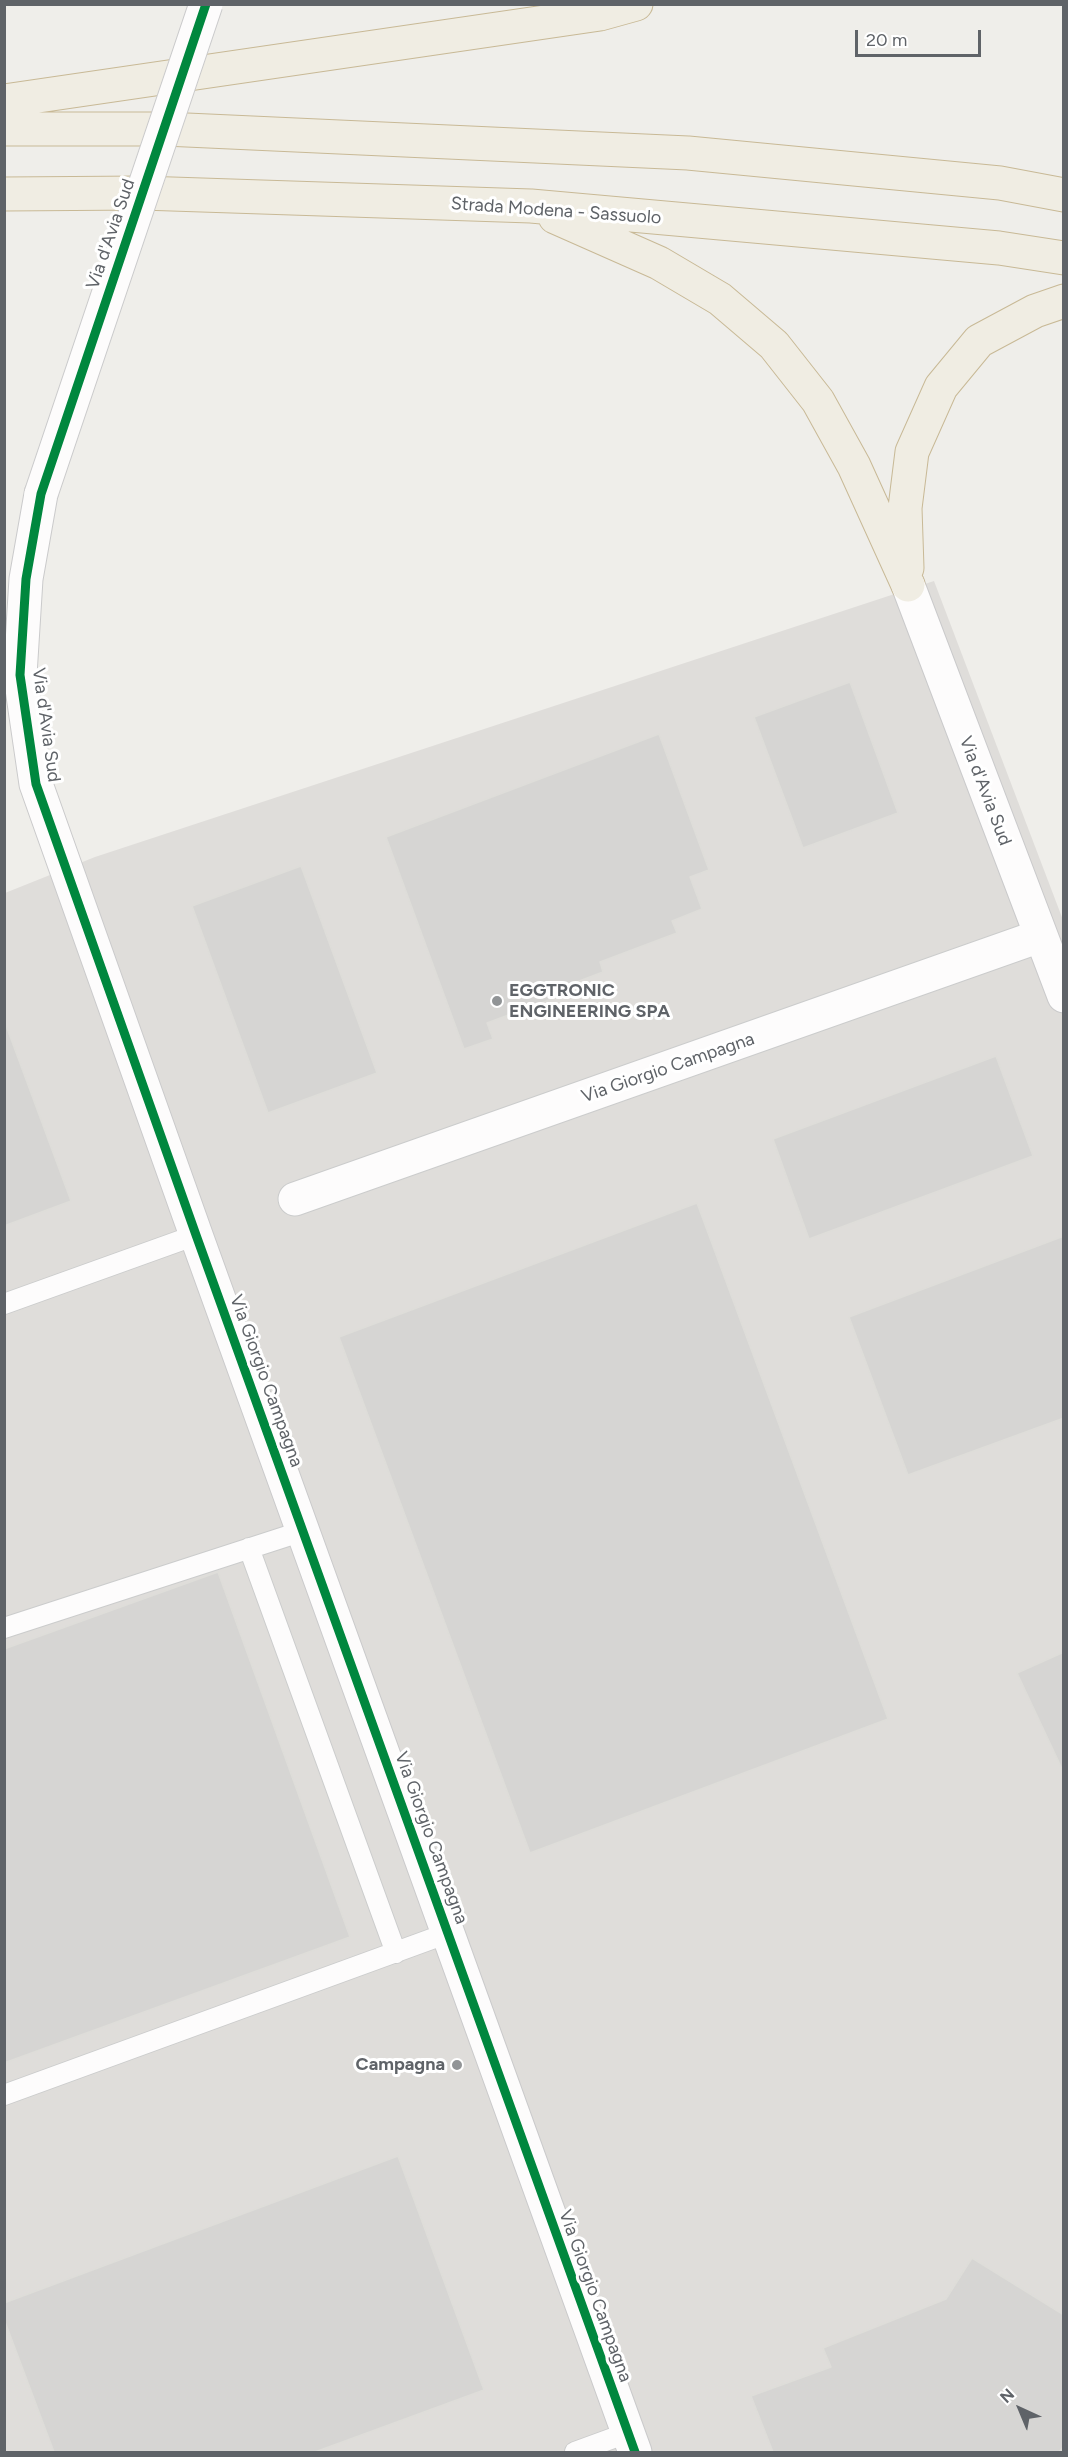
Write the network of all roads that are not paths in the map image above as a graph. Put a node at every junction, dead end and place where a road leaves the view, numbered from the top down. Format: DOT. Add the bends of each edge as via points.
graph roads {
  1 [pos="206,4"];
  2 [pos="636,4"];
  3 [pos="4,101"];
  4 [pos="4,129"];
  5 [pos="4,194"];
  6 [pos="1064,195"];
  7 [pos="531,206"];
  8 [pos="1064,258"];
  9 [pos="1064,301"];
  10 [pos="908,585"];
  11 [pos="1040,936"];
  12 [pos="1064,996"];
  13 [pos="295,1199"];
  14 [pos="196,1236"];
  15 [pos="4,1304"];
  16 [pos="303,1531"];
  17 [pos="249,1548"];
  18 [pos="4,1628"];
  19 [pos="448,1933"];
  20 [pos="396,1953"];
  21 [pos="4,2095"];
  22 [pos="631,2443"];
  23 [pos="575,2452"];
  1 -- 14 [label="street, Via d'Avia Sud, bridge" via="41,494 26,579 20,675 36,784"];
  2 -- 3 [label="highway" via="600,14"];
  4 -- 6 [label="highway" via="177,129 688,153 1000,183"];
  5 -- 7 [label="highway, Strada Modena - Sassuolo" via="141,193"];
  7 -- 8 [label="highway, Strada Modena - Sassuolo" via="999,248"];
  7 -- 10 [label="highway" via="659,263 720,299 774,345 818,401 854,466"];
  9 -- 10 [label="highway" via="1035,310 979,342 940,387 912,452 905,508"];
  10 -- 11 [label="street, Via d'Avia Sud"];
  11 -- 12 [label="street, Via d'Avia Sud"];
  11 -- 13 [label="street, Via Giorgio Campagna"];
  14 -- 15 [label="lane"];
  14 -- 16 [label="street, Via Giorgio Campagna"];
  16 -- 17 [label="lane"];
  16 -- 19 [label="street, Via Giorgio Campagna"];
  17 -- 18 [label="lane"];
  17 -- 20 [label="lane"];
  19 -- 20 [label="lane"];
  19 -- 22 [label="street, Via Giorgio Campagna"];
  20 -- 21 [label="lane"];
  22 -- 23 [label="lane"];
}
